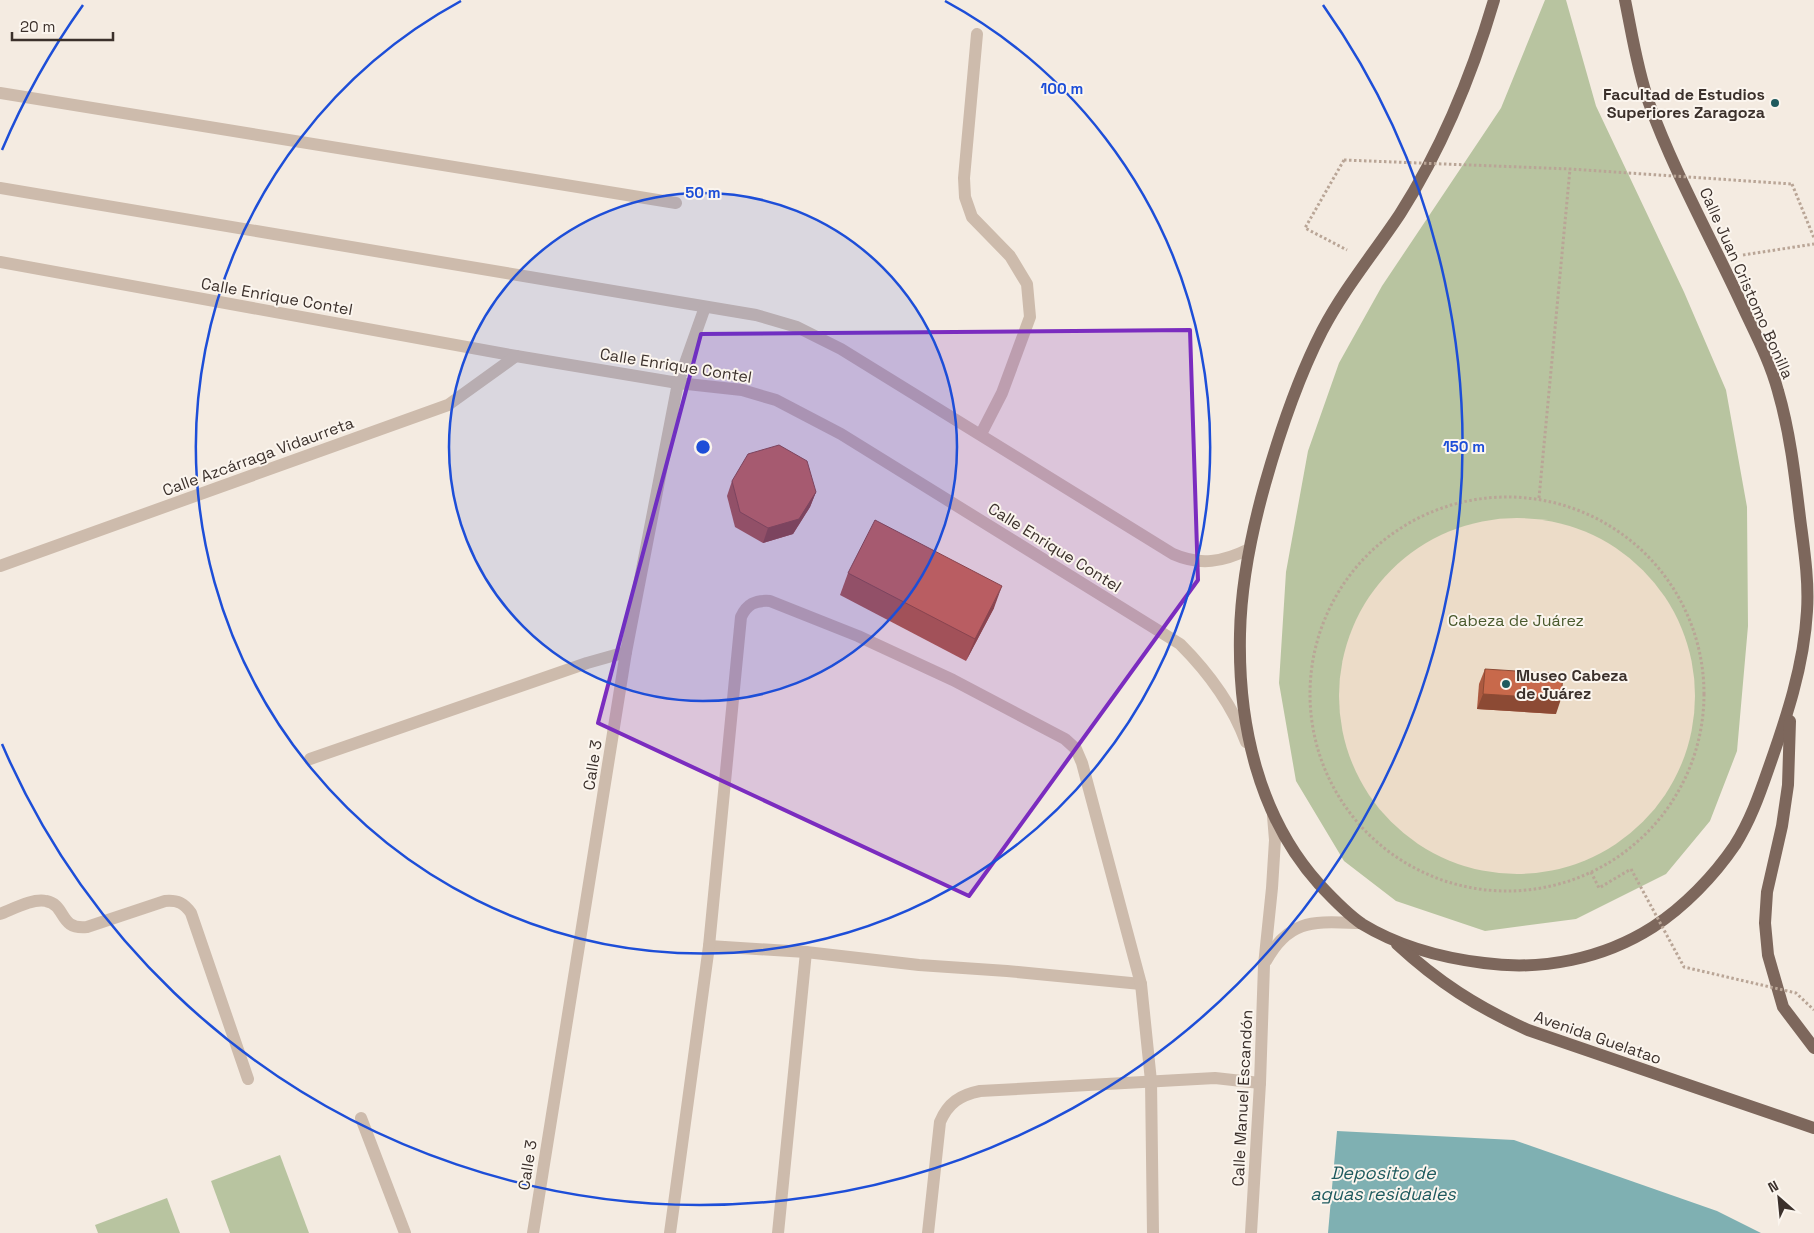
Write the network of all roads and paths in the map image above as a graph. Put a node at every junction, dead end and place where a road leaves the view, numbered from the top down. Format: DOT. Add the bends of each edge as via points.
graph roads {
  1 [pos="1494,0"];
  2 [pos="1625,0"];
  3 [pos="977,34"];
  4 [pos="0,93"];
  5 [pos="1570,169"];
  6 [pos="0,188"];
  7 [pos="676,203"];
  8 [pos="1814,238"];
  9 [pos="1814,244"];
  10 [pos="1720,258"];
  11 [pos="1366,260"];
  12 [pos="0,262"];
  13 [pos="705,307"];
  14 [pos="516,356"];
  15 [pos="678,382"];
  16 [pos="981,434"];
  17 [pos="1539,498"];
  18 [pos="1249,549"];
  19 [pos="0,566"];
  20 [pos="1811,578"];
  21 [pos="1811,616"];
  22 [pos="626,652"];
  23 [pos="1790,711"];
  24 [pos="1252,758"];
  25 [pos="310,760"];
  26 [pos="1273,816"];
  27 [pos="1590,872"];
  28 [pos="0,914"];
  29 [pos="1360,923"];
  30 [pos="1392,939"];
  31 [pos="709,946"];
  32 [pos="806,952"];
  33 [pos="1264,965"];
  34 [pos="1141,984"];
  35 [pos="1814,1010"];
  36 [pos="1814,1048"];
  37 [pos="248,1079"];
  38 [pos="1152,1081"];
  39 [pos="1260,1083"];
  40 [pos="361,1118"];
  41 [pos="1814,1128"];
  42 [pos="405,1233"];
  43 [pos="533,1233"];
  44 [pos="670,1233"];
  45 [pos="778,1233"];
  46 [pos="928,1233"];
  47 [pos="1153,1233"];
  48 [pos="1251,1233"];
  1 -- 11 [label="main road, Calle Juan Cristomo Bonilla" via="1468,77 1433,156 1400,214"];
  2 -- 10 [label="main road, Calle Juan Cristomo Bonilla" via="1647,96 1669,154"];
  3 -- 16 [label="street" via="965,197 972,216 1010,256 1027,284 1030,318 1002,393"];
  4 -- 7 [label="street"];
  5 -- 8 [label="path, bridge" via="1792,184"];
  5 -- 11 [label="path, bridge" via="1344,160 1305,228"];
  5 -- 17 [label="path"];
  6 -- 13 [label="street"];
  9 -- 10 [label="path"];
  10 -- 20 [label="main road, Calle Juan Cristomo Bonilla" via="1778,389"];
  11 -- 18 [label="main road, Calle Juan Cristomo Bonilla" via="1324,329 1290,402"];
  12 -- 14 [label="street, Calle Enrique Contel"];
  13 -- 15 [label="street, Calle 3"];
  13 -- 16 [label="street" via="756,315 797,327 841,349"];
  14 -- 15 [label="street, Calle Enrique Contel"];
  14 -- 19 [label="street, Calle Azcárraga Vidaurreta" via="448,405"];
  15 -- 22 [label="street, Calle 3"];
  15 -- 24 [label="street, Calle Enrique Contel" via="742,390 776,400 841,434 1180,644 1213,680 1229,704"];
  16 -- 18 [label="street" via="1187,561 1218,561"];
  17 -- 27 [label="path" via="1570,506 1600,519 1628,536 1652,558 1688,612 1699,643 1704,675 1705,708 1700,740 1674,800 1630,848"];
  17 -- 27 [label="path" via="1498,497 1442,508 1412,521 1361,562 1341,588 1315,648 1310,712 1316,744 1327,775 1343,804 1369,835 1387,851 1415,868 1445,881 1477,889 1509,891 1542,888"];
  18 -- 24 [label="main road, Calle Juan Cristomo Bonilla" via="1242,597 1240,665 1244,716"];
  20 -- 21 [label="main road, Calle Juan Cristomo Bonilla"];
  21 -- 23 [label="main road, Calle Juan Cristomo Bonilla"];
  22 -- 25 [label="street" via="586,663"];
  22 -- 43 [label="street, Calle 3"];
  23 -- 30 [label="main road, Calle Juan Cristomo Bonilla" via="1758,800 1733,847 1680,906 1657,925 1630,940 1583,958 1526,965 1460,960"];
  23 -- 36 [label="main road" via="1788,785 1767,892 1766,931 1768,955 1784,1007"];
  24 -- 26 [label="main road, Calle Juan Cristomo Bonilla"];
  26 -- 29 [label="main road, Calle Juan Cristomo Bonilla" via="1308,872"];
  26 -- 33 [label="street, Calle Manuel Escandón" via="1272,888"];
  27 -- 35 [label="path, bridge" via="1599,888 1631,869 1684,967 1796,993"];
  28 -- 37 [label="street" via="46,901 56,905 67,923 77,928 165,901 176,900 185,905 191,913"];
  29 -- 30 [label="main road, Calle Juan Cristomo Bonilla"];
  29 -- 33 [label="street, Calle Manuel Escandón" via="1302,925 1276,942"];
  30 -- 41 [label="main road, Avenida Guelatao" via="1461,996 1528,1030"];
  31 -- 32 [label="street"];
  31 -- 34 [label="street" via="741,618 751,604 760,601 858,636 953,680 1065,739 1076,749"];
  31 -- 44 [label="street"];
  32 -- 34 [label="street"];
  32 -- 45 [label="street"];
  33 -- 39 [label="street, Calle Manuel Escandón"];
  34 -- 38 [label="street"];
  38 -- 39 [label="street" via="1215,1078"];
  38 -- 46 [label="street" via="980,1091 954,1100 940,1122"];
  38 -- 47 [label="street"];
  39 -- 48 [label="street, Calle Manuel Escandón"];
  40 -- 42 [label="street"];
}
